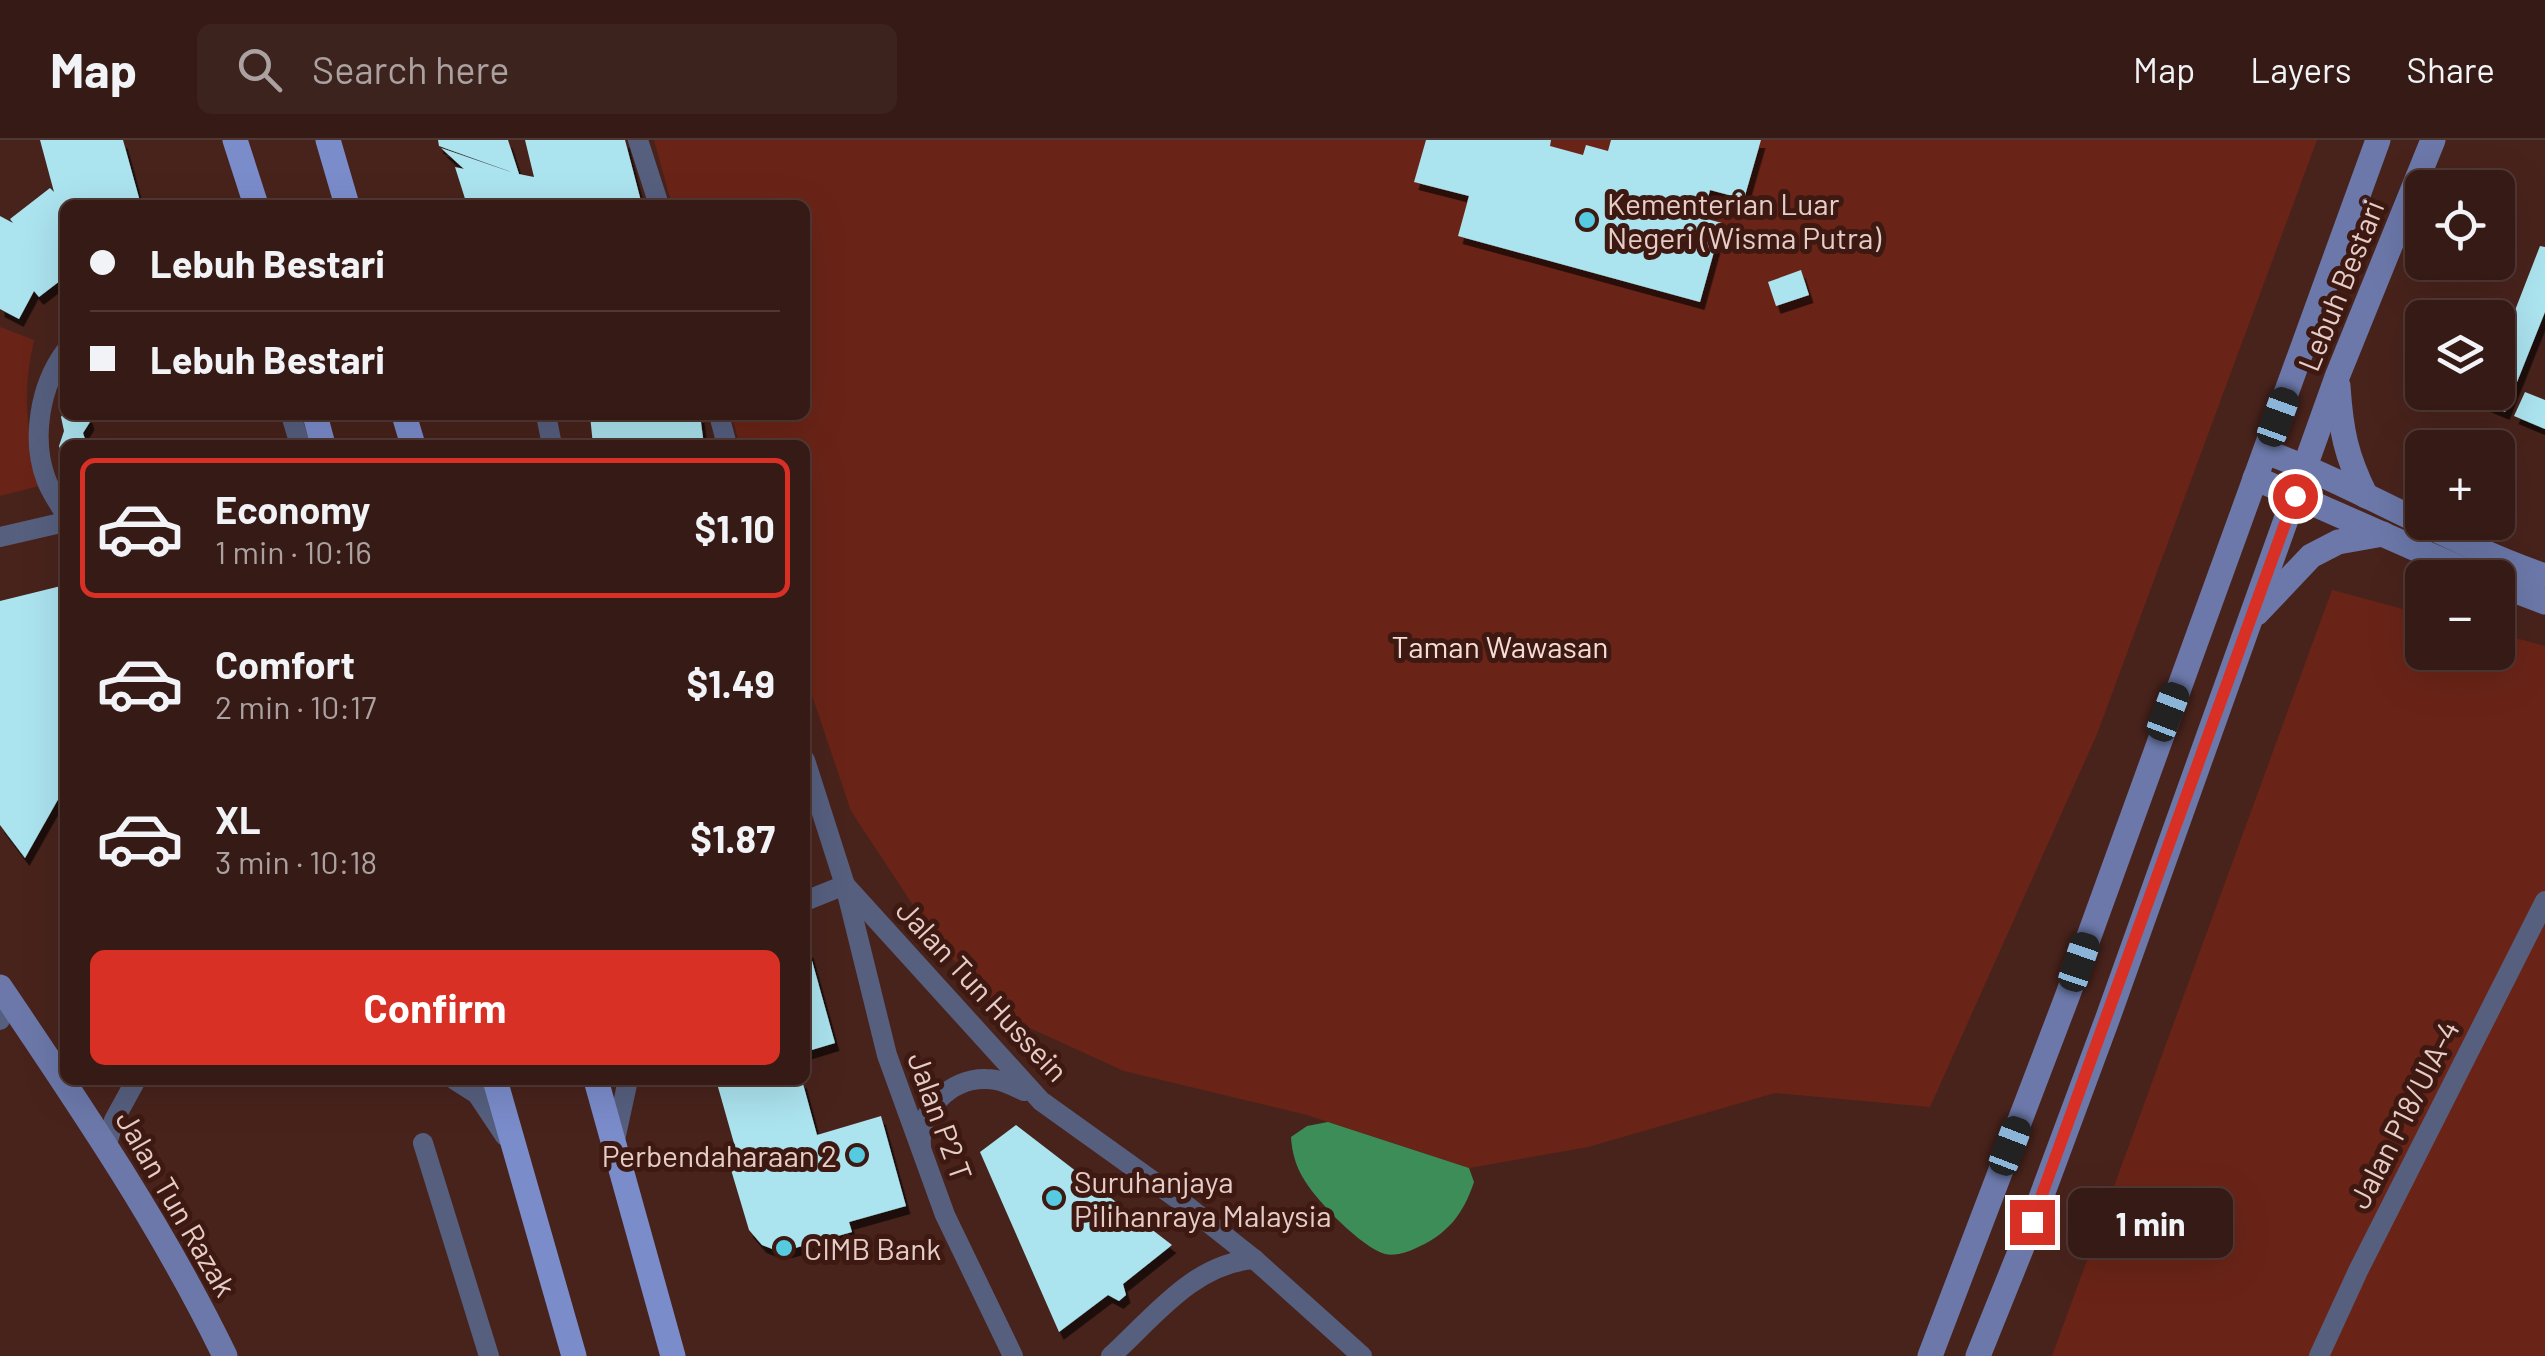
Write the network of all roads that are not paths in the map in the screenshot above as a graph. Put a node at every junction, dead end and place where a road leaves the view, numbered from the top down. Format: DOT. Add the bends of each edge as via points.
graph roads {
  1 [pos="235,140"];
  2 [pos="328,140"];
  3 [pos="638,140"];
  4 [pos="2378,140"];
  5 [pos="2434,140"];
  6 [pos="254,200"];
  7 [pos="346,200"];
  8 [pos="657,200"];
  9 [pos="60,359"];
  10 [pos="2337,377"];
  11 [pos="2266,452"];
  12 [pos="2304,466"];
  13 [pos="2255,478"];
  14 [pos="2295,496"];
  15 [pos="2366,496"];
  16 [pos="60,505"];
  17 [pos="60,523"];
  18 [pos="2384,534"];
  19 [pos="0,537"];
  20 [pos="2442,560"];
  21 [pos="2545,576"];
  22 [pos="2515,591"];
  23 [pos="2545,602"];
  24 [pos="2250,621"];
  25 [pos="810,776"];
  26 [pos="845,885"];
  27 [pos="810,899"];
  28 [pos="2545,902"];
  29 [pos="0,987"];
  30 [pos="0,996"];
  31 [pos="0,1020"];
  32 [pos="60,1075"];
  33 [pos="67,1085"];
  34 [pos="133,1085"];
  35 [pos="463,1085"];
  36 [pos="496,1085"];
  37 [pos="598,1085"];
  38 [pos="627,1085"];
  39 [pos="1040,1100"];
  40 [pos="615,1140"];
  41 [pos="422,1143"];
  42 [pos="107,1144"];
  43 [pos="921,1153"];
  44 [pos="516,1155"];
  45 [pos="1254,1259"];
  46 [pos="225,1356"];
  47 [pos="489,1356"];
  48 [pos="574,1356"];
  49 [pos="673,1356"];
  50 [pos="1012,1356"];
  51 [pos="1112,1356"];
  52 [pos="1362,1356"];
  53 [pos="1930,1356"];
  54 [pos="1978,1356"];
  55 [pos="2319,1356"];
  1 -- 6 [label="main road"];
  2 -- 7 [label="main road"];
  3 -- 8 [label="street"];
  4 -- 11 [label="main road, Lebuh Bestari"];
  5 -- 10 [label="main road, Lebuh Bestari"];
  9 -- 16 [label="street" via="37,423 46,478"];
  10 -- 12 [label="main road, Lebuh Bestari"];
  10 -- 15 [label="main road" via="2342,437"];
  11 -- 12 [label="main road"];
  11 -- 13 [label="main road, Lebuh Bestari"];
  12 -- 14 [label="main road, Lebuh Bestari"];
  12 -- 15 [label="main road"];
  13 -- 14 [label="main road"];
  13 -- 53 [label="main road, Lebuh Bestari"];
  14 -- 18 [label="main road"];
  14 -- 24 [label="main road, Lebuh Bestari"];
  15 -- 21 [label="main road"];
  17 -- 19 [label="street"];
  18 -- 20 [label="main road"];
  18 -- 24 [label="main road" via="2338,542 2311,556"];
  22 -- 23 [label="main road"];
  24 -- 54 [label="main road, Lebuh Bestari"];
  25 -- 26 [label="street, Jalan P2 T"];
  26 -- 27 [label="street"];
  26 -- 39 [label="street, Jalan Tun Hussein"];
  26 -- 43 [label="street, Jalan P2 T" via="887,1055"];
  28 -- 55 [label="street, Jalan P18/UIA-4"];
  29 -- 32 [label="main road, Jalan Tun Razak"];
  30 -- 31 [label="street"];
  33 -- 42 [label="main road, Jalan Tun Razak"];
  34 -- 42 [label="street"];
  35 -- 44 [label="street" via="478,1094"];
  36 -- 44 [label="main road"];
  37 -- 40 [label="main road"];
  38 -- 40 [label="street"];
  39 -- 43 [label="street" via="988,1078 951,1088 926,1116"];
  39 -- 45 [label="street, Jalan Tun Hussein"];
  40 -- 49 [label="main road"];
  41 -- 47 [label="street"];
  42 -- 46 [label="main road, Jalan Tun Razak"];
  43 -- 50 [label="street, Jalan P2 T"];
  44 -- 48 [label="main road"];
  45 -- 51 [label="street" via="1201,1274"];
  45 -- 52 [label="street, Jalan Tun Hussein"];
}
